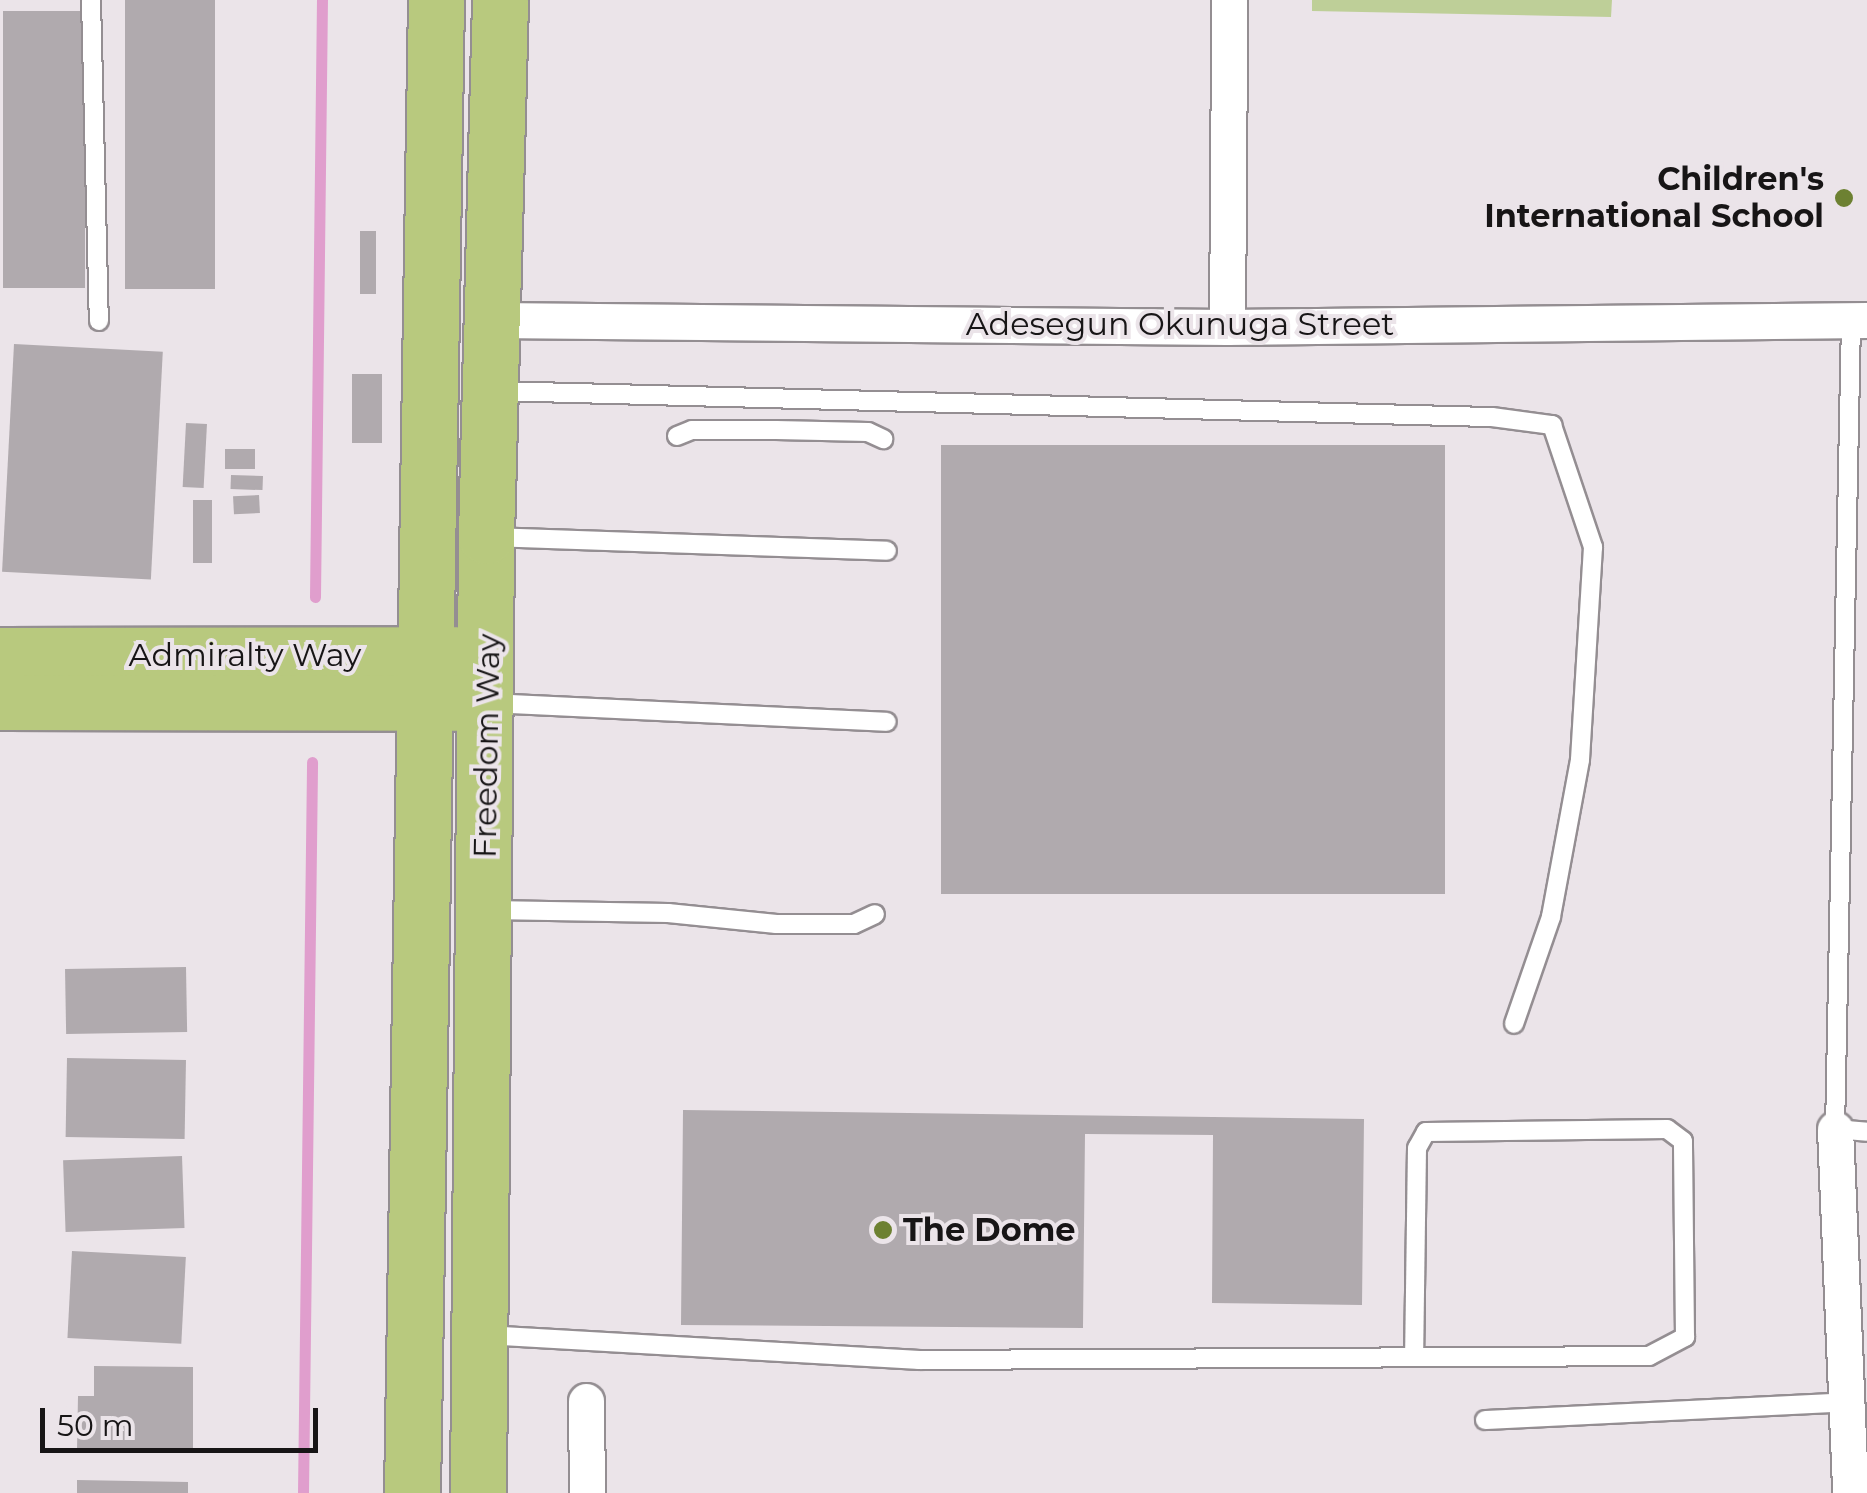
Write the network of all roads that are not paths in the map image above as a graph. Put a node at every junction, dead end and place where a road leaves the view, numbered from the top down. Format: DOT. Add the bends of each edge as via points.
graph roads {
  1 [pos="92,0"];
  2 [pos="436,0"];
  3 [pos="500,0"];
  4 [pos="1229,0"];
  5 [pos="493,320"];
  6 [pos="1859,320"];
  7 [pos="99,321"];
  8 [pos="1227,326"];
  9 [pos="491,391"];
  10 [pos="677,436"];
  11 [pos="882,439"];
  12 [pos="486,536"];
  13 [pos="888,551"];
  14 [pos="0,655"];
  15 [pos="421,679"];
  16 [pos="488,679"];
  17 [pos="0,702"];
  18 [pos="888,722"];
  19 [pos="485,910"];
  20 [pos="875,914"];
  21 [pos="1514,1024"];
  22 [pos="1851,1130"];
  23 [pos="480,1334"];
  24 [pos="1414,1357"];
  25 [pos="586,1400"];
  26 [pos="1849,1402"];
  27 [pos="1485,1420"];
  28 [pos="412,1493"];
  29 [pos="478,1493"];
  30 [pos="588,1493"];
  31 [pos="1850,1493"];
  1 -- 7 [label="lane"];
  2 -- 15 [label="main road, Freedom Way"];
  3 -- 5 [label="main road, Freedom Way"];
  4 -- 8 [label="street"];
  5 -- 8 [label="street, Adesegun Okunuga Street"];
  5 -- 9 [label="main road, Freedom Way"];
  6 -- 8 [label="street, Adesegun Okunuga Street"];
  6 -- 22 [label="lane"];
  9 -- 12 [label="main road, Freedom Way"];
  9 -- 21 [label="lane" via="1492,417 1552,426 1594,547 1582,740 1551,917"];
  10 -- 11 [label="lane" via="692,430 776,430 868,432"];
  12 -- 13 [label="lane"];
  12 -- 16 [label="main road, Freedom Way"];
  14 -- 15 [label="main road, Admiralty Way"];
  15 -- 16 [label="main road, Admiralty Way"];
  15 -- 17 [label="main road, Admiralty Way"];
  15 -- 28 [label="main road, Freedom Way"];
  16 -- 18 [label="lane"];
  16 -- 19 [label="main road, Freedom Way"];
  19 -- 20 [label="lane" via="668,913 776,924 854,924"];
  19 -- 23 [label="main road, Freedom Way"];
  22 -- 26 [label="street"];
  23 -- 24 [label="lane" via="919,1360"];
  23 -- 29 [label="main road, Freedom Way"];
  24 -- 24 [label="lane" via="1649,1356 1671,1349 1685,1337 1683,1141 1667,1129 1426,1132 1417,1148"];
  25 -- 30 [label="street"];
  26 -- 27 [label="lane"];
  26 -- 31 [label="street"];
}
